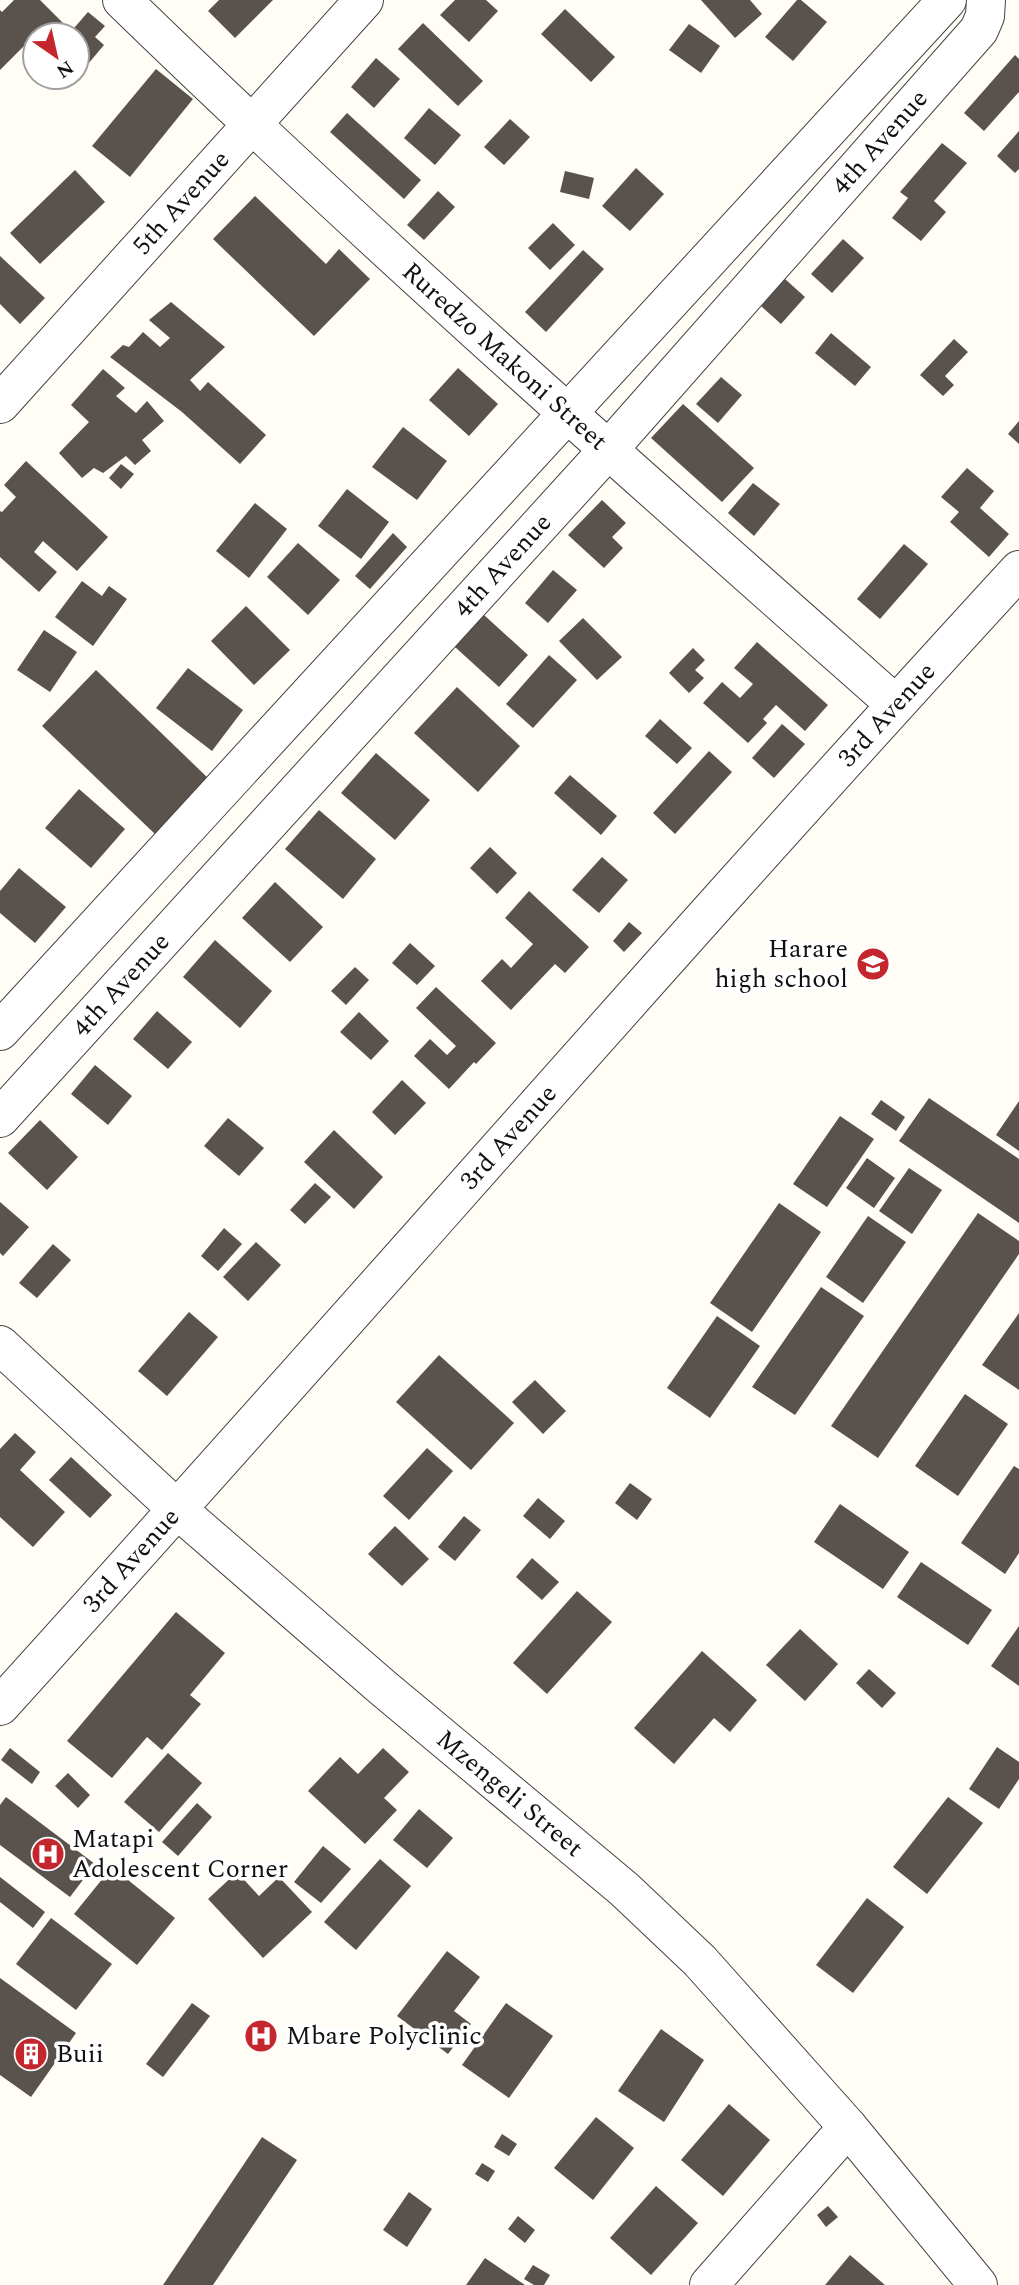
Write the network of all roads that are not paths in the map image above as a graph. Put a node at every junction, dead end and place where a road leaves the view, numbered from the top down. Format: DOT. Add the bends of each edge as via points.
graph roads {
  1 [pos="122,0"];
  2 [pos="363,0"];
  3 [pos="947,0"];
  4 [pos="986,0"];
  5 [pos="250,125"];
  6 [pos="0,404"];
  7 [pos="567,412"];
  8 [pos="608,450"];
  9 [pos="1019,570"];
  10 [pos="895,705"];
  11 [pos="0,1031"];
  12 [pos="0,1118"];
  13 [pos="0,1345"];
  14 [pos="178,1510"];
  15 [pos="0,1706"];
  16 [pos="848,2127"];
  17 [pos="709,2285"];
  18 [pos="978,2285"];
  1 -- 5 [label="street, Ruredzo Makoni Street"];
  2 -- 5 [label="street, 5th Avenue"];
  3 -- 7 [label="street, 4th Avenue"];
  4 -- 8 [label="street, 4th Avenue" via="979,30"];
  5 -- 6 [label="street, 5th Avenue"];
  5 -- 7 [label="street, Ruredzo Makoni Street"];
  7 -- 8 [label="street, Ruredzo Makoni Street"];
  7 -- 11 [label="street, 4th Avenue"];
  8 -- 10 [label="street, Ruredzo Makoni Street"];
  8 -- 12 [label="street, 4th Avenue"];
  9 -- 10 [label="street, 3rd Avenue"];
  10 -- 14 [label="street, 3rd Avenue"];
  13 -- 14 [label="street, Mzengeli Street"];
  14 -- 15 [label="street, 3rd Avenue"];
  14 -- 16 [label="street, Mzengeli Street" via="624,1889 700,1961"];
  16 -- 17 [label="street"];
  16 -- 18 [label="street, Mzengeli Street"];
}
